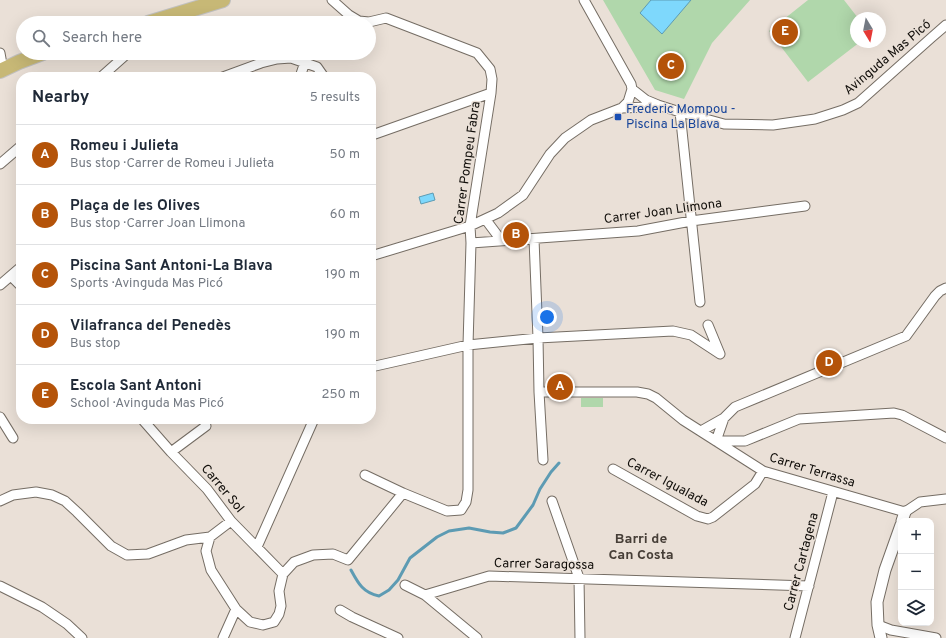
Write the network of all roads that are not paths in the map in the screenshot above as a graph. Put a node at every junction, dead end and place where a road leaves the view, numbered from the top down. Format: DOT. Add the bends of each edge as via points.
graph roads {
  1 [pos="223,0"];
  2 [pos="332,0"];
  3 [pos="584,0"];
  4 [pos="171,16"];
  5 [pos="351,16"];
  6 [pos="376,20"];
  7 [pos="946,25"];
  8 [pos="0,53"];
  9 [pos="23,60"];
  10 [pos="120,60"];
  11 [pos="273,60"];
  12 [pos="298,60"];
  13 [pos="305,62"];
  14 [pos="2,71"];
  15 [pos="107,72"];
  16 [pos="237,72"];
  17 [pos="302,72"];
  18 [pos="320,72"];
  19 [pos="632,89"];
  20 [pos="491,93"];
  21 [pos="658,106"];
  22 [pos="622,108"];
  23 [pos="680,112"];
  24 [pos="376,133"];
  25 [pos="16,152"];
  26 [pos="0,164"];
  27 [pos="805,206"];
  28 [pos="486,220"];
  29 [pos="691,221"];
  30 [pos="470,226"];
  31 [pos="534,239"];
  32 [pos="501,240"];
  33 [pos="471,243"];
  34 [pos="376,254"];
  35 [pos="16,272"];
  36 [pos="11,276"];
  37 [pos="16,281"];
  38 [pos="0,285"];
  39 [pos="946,288"];
  40 [pos="700,302"];
  41 [pos="708,325"];
  42 [pos="538,338"];
  43 [pos="468,345"];
  44 [pos="376,366"];
  45 [pos="539,392"];
  46 [pos="0,417"];
  47 [pos="724,418"];
  48 [pos="146,424"];
  49 [pos="312,424"];
  50 [pos="206,426"];
  51 [pos="701,432"];
  52 [pos="13,438"];
  53 [pos="946,438"];
  54 [pos="716,441"];
  55 [pos="745,441"];
  56 [pos="171,452"];
  57 [pos="736,454"];
  58 [pos="543,460"];
  59 [pos="613,468"];
  60 [pos="763,471"];
  61 [pos="365,475"];
  62 [pos="833,492"];
  63 [pos="403,493"];
  64 [pos="946,499"];
  65 [pos="0,501"];
  66 [pos="552,501"];
  67 [pos="904,516"];
  68 [pos="231,521"];
  69 [pos="898,533"];
  70 [pos="210,537"];
  71 [pos="258,547"];
  72 [pos="283,574"];
  73 [pos="579,578"];
  74 [pos="405,585"];
  75 [pos="0,586"];
  76 [pos="809,586"];
  77 [pos="425,595"];
  78 [pos="236,609"];
  79 [pos="340,610"];
  80 [pos="878,625"];
  81 [pos="82,638"];
  82 [pos="223,638"];
  83 [pos="398,638"];
  84 [pos="477,638"];
  85 [pos="580,638"];
  86 [pos="795,638"];
  87 [pos="881,638"];
  88 [pos="936,638"];
  1 -- 4 [label="main road"];
  2 -- 5 [label="street, Carrer Pompeu Fabra"];
  3 -- 19 [label="street"];
  6 -- 20 [label="street, Carrer Pompeu Fabra" via="386,18 477,53 490,69"];
  7 -- 23 [label="street, Avinguda Mas Picó" via="858,103 843,110 815,119 773,125 724,124"];
  8 -- 14 [label="street"];
  9 -- 14 [label="main road"];
  10 -- 15 [label="street"];
  11 -- 16 [label="street"];
  12 -- 13 [label="street"];
  13 -- 17 [label="street"];
  13 -- 18 [label="street" via="317,67"];
  19 -- 21 [label="street, Avinguda Mas Picó"];
  19 -- 22 [label="street" via="628,102"];
  20 -- 24 [label="street"];
  20 -- 30 [label="street, Carrer Pompeu Fabra"];
  21 -- 22 [label="street, Avinguda Mas Picó"];
  21 -- 23 [label="street, Avinguda Mas Picó"];
  22 -- 28 [label="street, Avinguda Mas Picó" via="591,120 565,138 550,154 523,195"];
  23 -- 29 [label="street"];
  25 -- 26 [label="street"];
  27 -- 29 [label="street, Carrer Joan Llimona"];
  28 -- 30 [label="street, Avinguda Mas Picó"];
  28 -- 32 [label="street"];
  29 -- 31 [label="street, Carrer Joan Llimona" via="638,231"];
  29 -- 40 [label="street"];
  30 -- 33 [label="street, Carrer Pompeu Fabra"];
  30 -- 34 [label="street, Avinguda Mas Picó"];
  31 -- 32 [label="street, Carrer Joan Llimona"];
  31 -- 42 [label="street"];
  32 -- 33 [label="street, Carrer Joan Llimona"];
  33 -- 43 [label="street, Carrer Pompeu Fabra"];
  35 -- 36 [label="street"];
  36 -- 37 [label="street"];
  36 -- 38 [label="street"];
  39 -- 47 [label="street" via="935,296 906,336 735,406"];
  41 -- 42 [label="street" via="720,354 691,335 673,331"];
  42 -- 43 [label="street"];
  42 -- 45 [label="street"];
  43 -- 44 [label="street"];
  43 -- 63 [label="street, Carrer Pompeu Fabra" via="466,502 461,510 447,511"];
  45 -- 51 [label="street, Carrer Terrassa" via="648,394"];
  45 -- 58 [label="street"];
  46 -- 52 [label="street"];
  47 -- 51 [label="street"];
  47 -- 54 [label="street"];
  48 -- 56 [label="street, Carrer Sol"];
  49 -- 71 [label="street"];
  50 -- 56 [label="street"];
  51 -- 54 [label="street, Carrer Terrassa"];
  53 -- 55 [label="street" via="894,413 799,419"];
  54 -- 55 [label="street"];
  54 -- 57 [label="street, Carrer Terrassa"];
  55 -- 57 [label="street"];
  56 -- 68 [label="street, Carrer Sol" via="207,489"];
  57 -- 60 [label="street, Carrer Terrassa"];
  59 -- 60 [label="street, Carrer Igualada" via="697,516 708,519 755,484"];
  60 -- 62 [label="street, Carrer Terrassa"];
  61 -- 63 [label="street"];
  62 -- 67 [label="street, Carrer Terrassa"];
  62 -- 76 [label="street, Carrer Cartagena"];
  63 -- 72 [label="street" via="348,560 333,554 313,555 294,562"];
  64 -- 67 [label="street" via="920,502"];
  65 -- 70 [label="street" via="36,492 52,495 66,501 111,546 127,555 148,554 186,540"];
  66 -- 73 [label="street"];
  68 -- 70 [label="street"];
  68 -- 71 [label="street, Carrer Sol"];
  69 -- 80 [label="street" via="877,602"];
  70 -- 78 [label="street" via="206,551 211,570"];
  71 -- 72 [label="street, Carrer Sol"];
  72 -- 78 [label="street" via="279,591 281,606 274,622 263,625 250,622"];
  73 -- 76 [label="street, Carrer Saragossa"];
  73 -- 77 [label="street, Carrer Saragossa" via="489,576"];
  73 -- 85 [label="street"];
  74 -- 77 [label="street"];
  75 -- 81 [label="street" via="42,607"];
  76 -- 86 [label="street, Carrer Cartagena"];
  77 -- 84 [label="street"];
  78 -- 82 [label="street"];
  79 -- 83 [label="street"];
  80 -- 87 [label="street"];
  80 -- 88 [label="street" via="891,630"];
}
